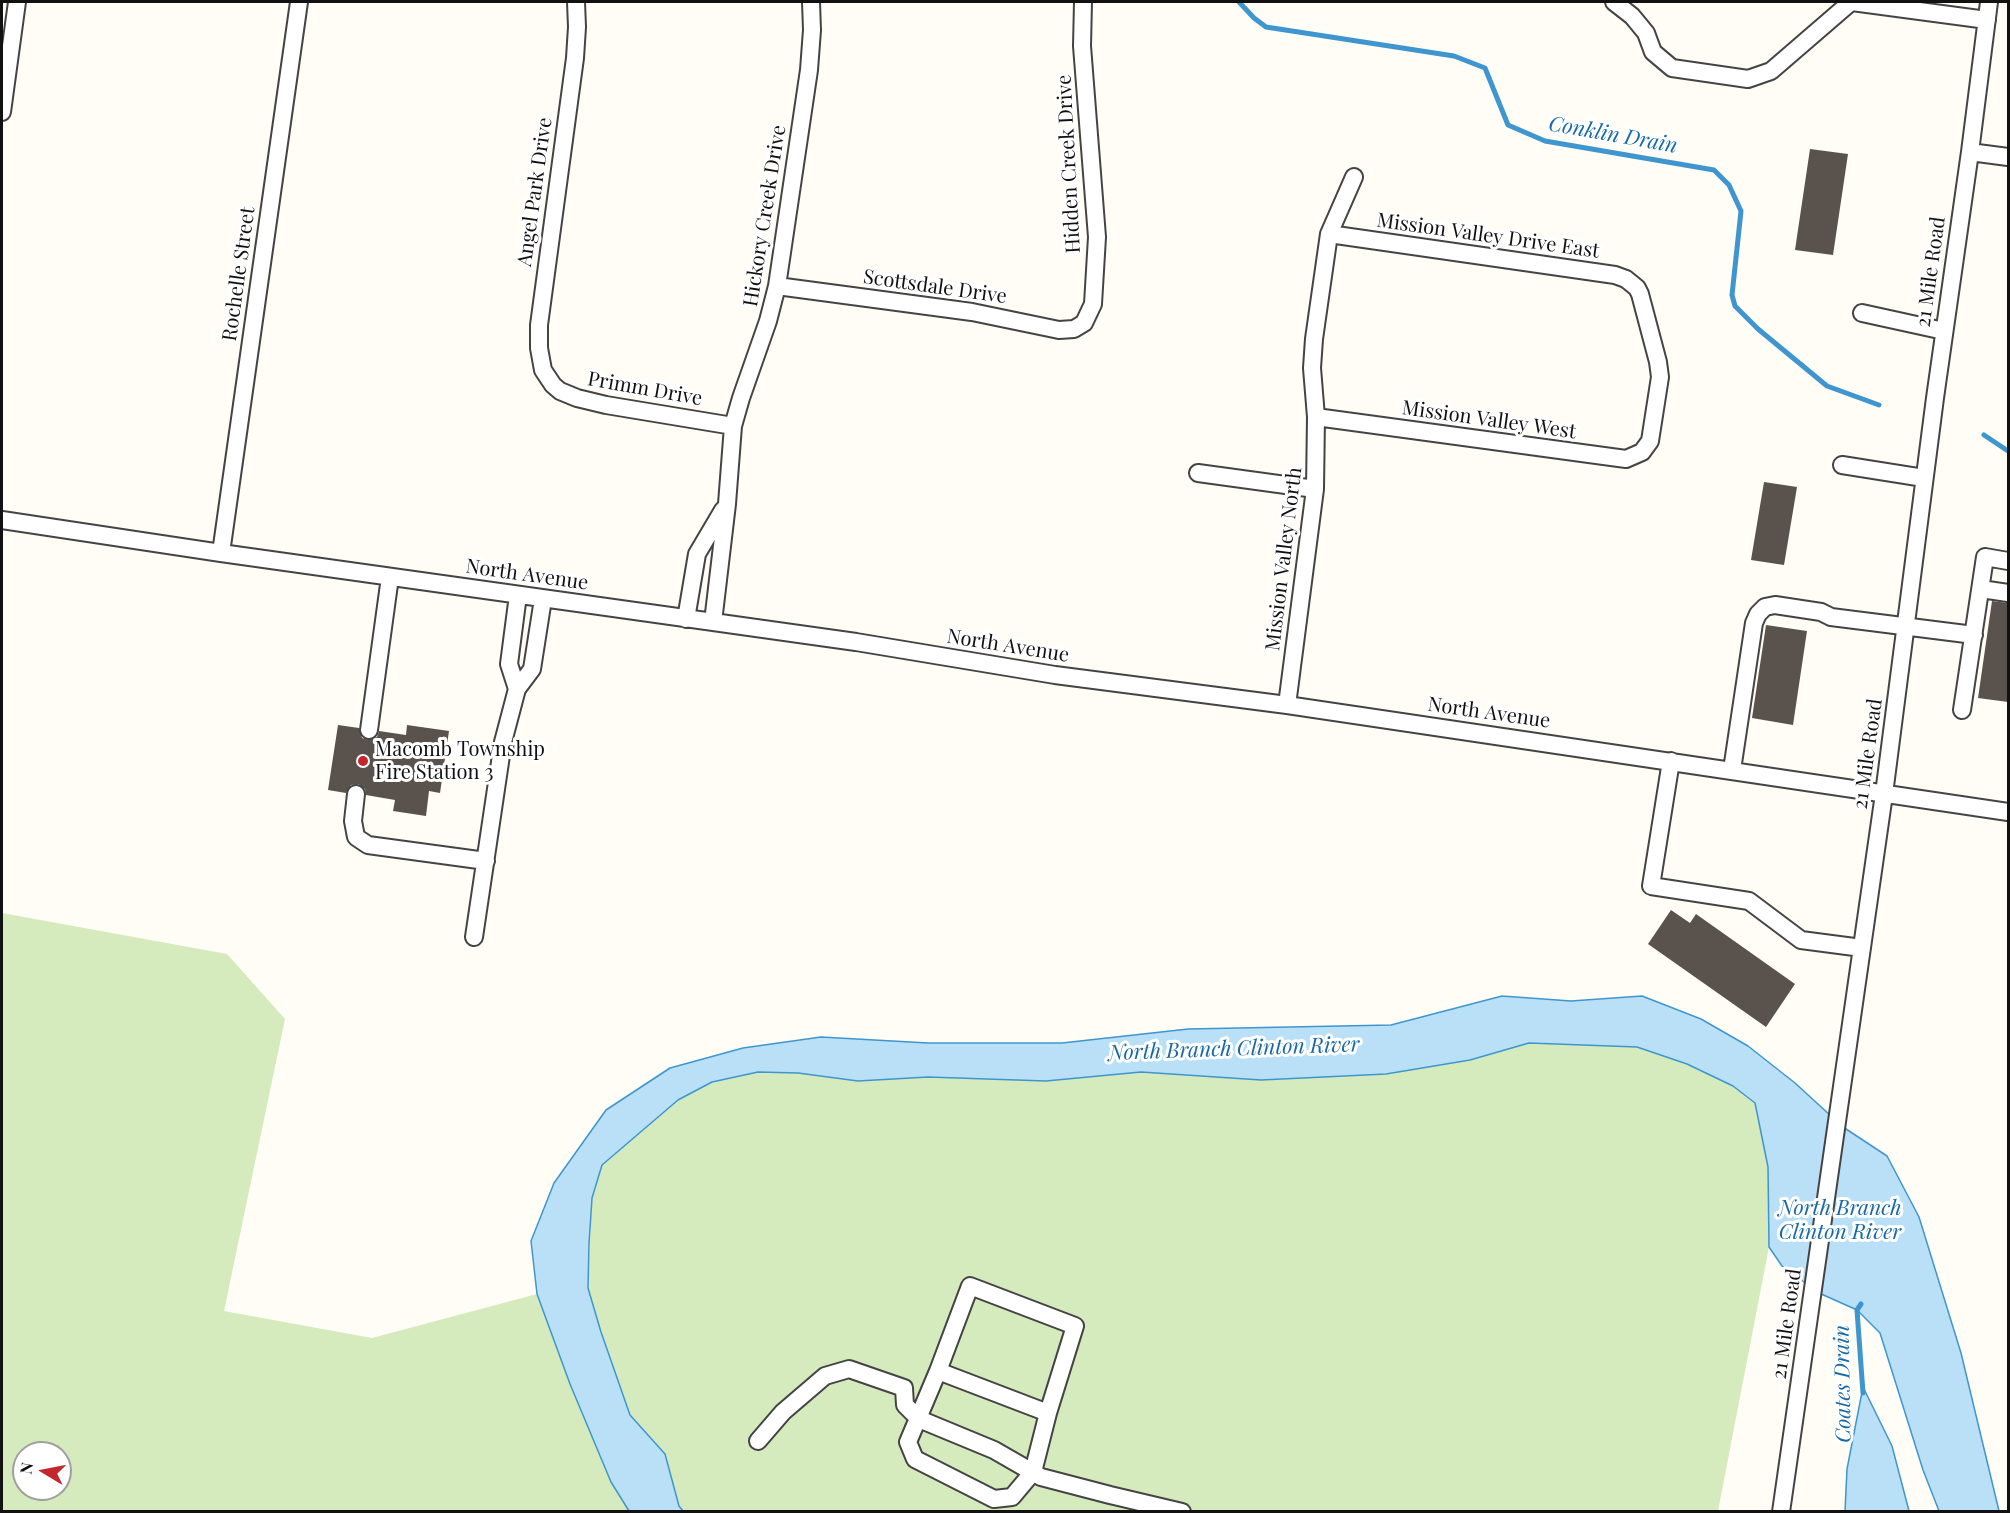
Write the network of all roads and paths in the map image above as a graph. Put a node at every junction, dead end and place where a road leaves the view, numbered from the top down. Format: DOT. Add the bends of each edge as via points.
graph roads {
  1 [pos="17,2"];
  2 [pos="299,2"];
  3 [pos="576,2"];
  4 [pos="811,2"];
  5 [pos="1083,2"];
  6 [pos="1614,2"];
  7 [pos="1852,2"];
  8 [pos="1989,2"];
  9 [pos="1987,20"];
  10 [pos="2,112"];
  11 [pos="1970,152"];
  12 [pos="2008,157"];
  13 [pos="1354,177"];
  14 [pos="1329,234"];
  15 [pos="777,286"];
  16 [pos="1862,313"];
  17 [pos="1084,323"];
  18 [pos="1944,331"];
  19 [pos="553,385"];
  20 [pos="1316,417"];
  21 [pos="733,426"];
  22 [pos="1650,441"];
  23 [pos="1842,465"];
  24 [pos="1198,473"];
  25 [pos="1924,478"];
  26 [pos="1315,489"];
  27 [pos="727,504"];
  28 [pos="2,520"];
  29 [pos="221,553"];
  30 [pos="2008,561"];
  31 [pos="390,577"];
  32 [pos="1980,589"];
  33 [pos="2008,593"];
  34 [pos="518,595"];
  35 [pos="543,599"];
  36 [pos="686,619"];
  37 [pos="713,622"];
  38 [pos="1906,627"];
  39 [pos="1974,635"];
  40 [pos="518,689"];
  41 [pos="1287,705"];
  42 [pos="1962,710"];
  43 [pos="369,730"];
  44 [pos="1671,761"];
  45 [pos="1732,770"];
  46 [pos="356,794"];
  47 [pos="1884,794"];
  48 [pos="2008,812"];
  49 [pos="486,861"];
  50 [pos="474,938"];
  51 [pos="1862,948"];
  52 [pos="938,1371"];
  53 [pos="1048,1413"];
  54 [pos="919,1419"];
  55 [pos="758,1441"];
  56 [pos="1033,1472"];
  57 [pos="1182,1512"];
  58 [pos="1781,1512"];
  1 -- 10 [label="street"];
  2 -- 29 [label="street, Rochelle Street"];
  3 -- 19 [label="street, Angel Park Drive" via="574,58 539,325 540,359"];
  4 -- 15 [label="street, Hickory Creek Drive" via="809,70"];
  5 -- 17 [label="street, Hidden Creek Drive" via="1082,46 1097,237 1093,304"];
  6 -- 7 [label="street" via="1632,16 1646,33 1653,52 1672,68 1748,78 1771,71"];
  7 -- 9 [label="street"];
  8 -- 9 [label="street, 21 Mile Road"];
  9 -- 11 [label="street, 21 Mile Road"];
  11 -- 12 [label="street"];
  11 -- 18 [label="street, 21 Mile Road"];
  13 -- 14 [label="street, Mission Valley North"];
  14 -- 20 [label="street, Mission Valley North" via="1312,355"];
  14 -- 22 [label="street, Mission Valley Drive East" via="1626,279 1637,288 1659,369"];
  15 -- 17 [label="street, Scottsdale Drive" via="972,312 1059,330 1074,329"];
  15 -- 21 [label="street, Hickory Creek Drive"];
  16 -- 18 [label="street"];
  18 -- 25 [label="street, 21 Mile Road"];
  19 -- 21 [label="street, Primm Drive" via="567,395 590,402"];
  20 -- 22 [label="street, Mission Valley West" via="1619,459 1636,456"];
  20 -- 26 [label="street, Mission Valley North"];
  21 -- 27 [label="street, Hickory Creek Drive"];
  23 -- 25 [label="street"];
  24 -- 26 [label="street"];
  25 -- 38 [label="street, 21 Mile Road"];
  26 -- 41 [label="street, Mission Valley North"];
  27 -- 36 [label="street, Hickory Creek Drive" via="698,554"];
  27 -- 37 [label="street, Hickory Creek Drive"];
  28 -- 29 [label="street, North Avenue"];
  29 -- 31 [label="street, North Avenue"];
  30 -- 32 [label="street" via="1985,557"];
  31 -- 34 [label="street, North Avenue"];
  31 -- 43 [label="street"];
  32 -- 33 [label="street"];
  32 -- 39 [label="street"];
  34 -- 35 [label="street, North Avenue"];
  34 -- 40 [label="street" via="509,664"];
  35 -- 36 [label="street, North Avenue"];
  35 -- 40 [label="street" via="532,669"];
  36 -- 37 [label="street, North Avenue"];
  37 -- 41 [label="street, North Avenue" via="1055,675"];
  38 -- 39 [label="street"];
  38 -- 45 [label="street" via="1765,607 1754,623"];
  38 -- 47 [label="street, 21 Mile Road"];
  39 -- 42 [label="street"];
  40 -- 49 [label="street" via="503,742"];
  41 -- 44 [label="street, North Avenue"];
  44 -- 45 [label="street, North Avenue"];
  44 -- 51 [label="street" via="1651,886 1749,901 1801,940"];
  45 -- 47 [label="street, North Avenue"];
  46 -- 49 [label="street" via="356,837 368,845"];
  47 -- 48 [label="street, North Avenue"];
  47 -- 51 [label="street, 21 Mile Road"];
  49 -- 50 [label="street"];
  51 -- 58 [label="street, 21 Mile Road"];
  52 -- 53 [label="street"];
  52 -- 53 [label="street" via="970,1286 1075,1326"];
  52 -- 54 [label="street"];
  53 -- 56 [label="street"];
  54 -- 55 [label="street" via="905,1405 904,1388 849,1369 825,1376 783,1412"];
  54 -- 56 [label="street" via="994,1450"];
  54 -- 56 [label="street" via="908,1442 915,1459 994,1499 1012,1497"];
  56 -- 57 [label="street" via="1110,1496"];
}
